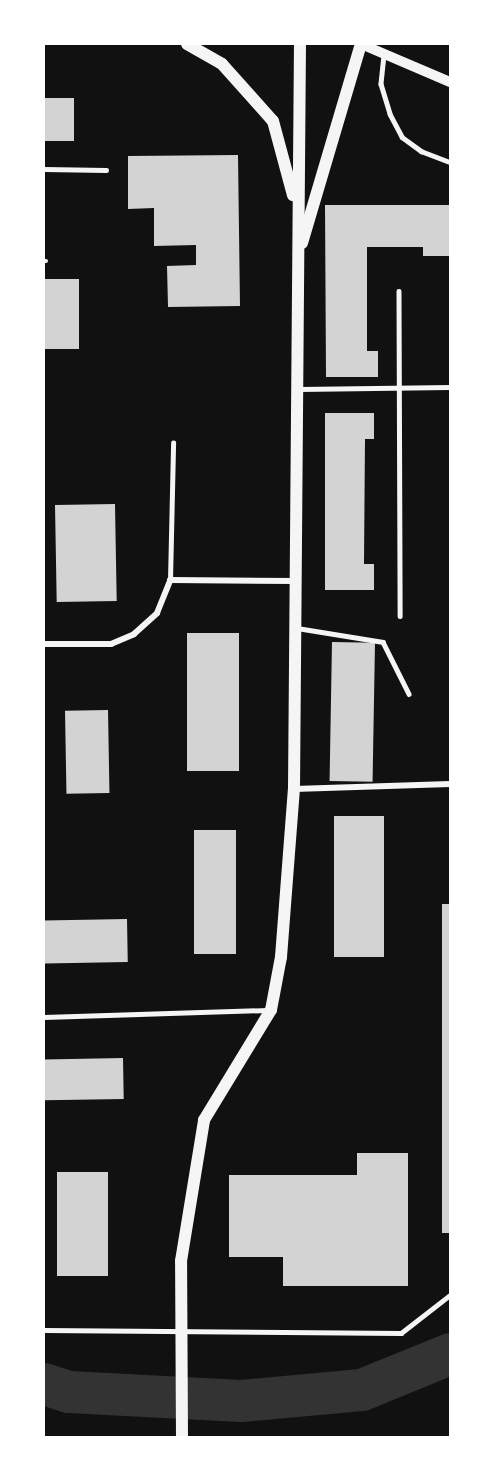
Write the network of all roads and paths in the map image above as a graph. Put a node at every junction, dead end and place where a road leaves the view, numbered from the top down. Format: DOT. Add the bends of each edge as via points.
graph roads {
  1 [pos="187,44"];
  2 [pos="300,44"];
  3 [pos="361,44"];
  4 [pos="384,54"];
  5 [pos="450,82"];
  6 [pos="450,162"];
  7 [pos="44,169"];
  8 [pos="106,170"];
  9 [pos="297,211"];
  10 [pos="298,256"];
  11 [pos="399,291"];
  12 [pos="450,387"];
  13 [pos="299,388"];
  14 [pos="400,388"];
  15 [pos="173,443"];
  16 [pos="170,580"];
  17 [pos="298,581"];
  18 [pos="400,616"];
  19 [pos="297,628"];
  20 [pos="44,644"];
  21 [pos="409,694"];
  22 [pos="450,784"];
  23 [pos="294,789"];
  24 [pos="271,1010"];
  25 [pos="44,1017"];
  26 [pos="450,1295"];
  27 [pos="44,1330"];
  28 [pos="180,1331"];
  29 [pos="182,1437"];
  1 -- 9 [label="main road" via="222,64 273,121"];
  2 -- 9 [label="main road"];
  3 -- 4 [label="street"];
  3 -- 10 [label="main road"];
  4 -- 5 [label="street"];
  4 -- 6 [label="lane" via="381,84 402,137 421,151"];
  7 -- 8 [label="lane"];
  9 -- 10 [label="main road"];
  10 -- 13 [label="main road"];
  11 -- 14 [label="lane"];
  12 -- 14 [label="lane"];
  13 -- 14 [label="lane"];
  13 -- 17 [label="main road"];
  14 -- 18 [label="lane"];
  15 -- 16 [label="lane"];
  16 -- 17 [label="street"];
  16 -- 20 [label="street" via="157,613 134,634 111,644"];
  17 -- 19 [label="main road"];
  19 -- 21 [label="lane" via="383,642"];
  19 -- 23 [label="main road"];
  22 -- 23 [label="street"];
  23 -- 24 [label="main road" via="281,957"];
  24 -- 25 [label="lane"];
  24 -- 28 [label="main road" via="204,1120 181,1261"];
  26 -- 28 [label="lane" via="401,1333"];
  27 -- 28 [label="lane"];
  28 -- 29 [label="main road"];
}
